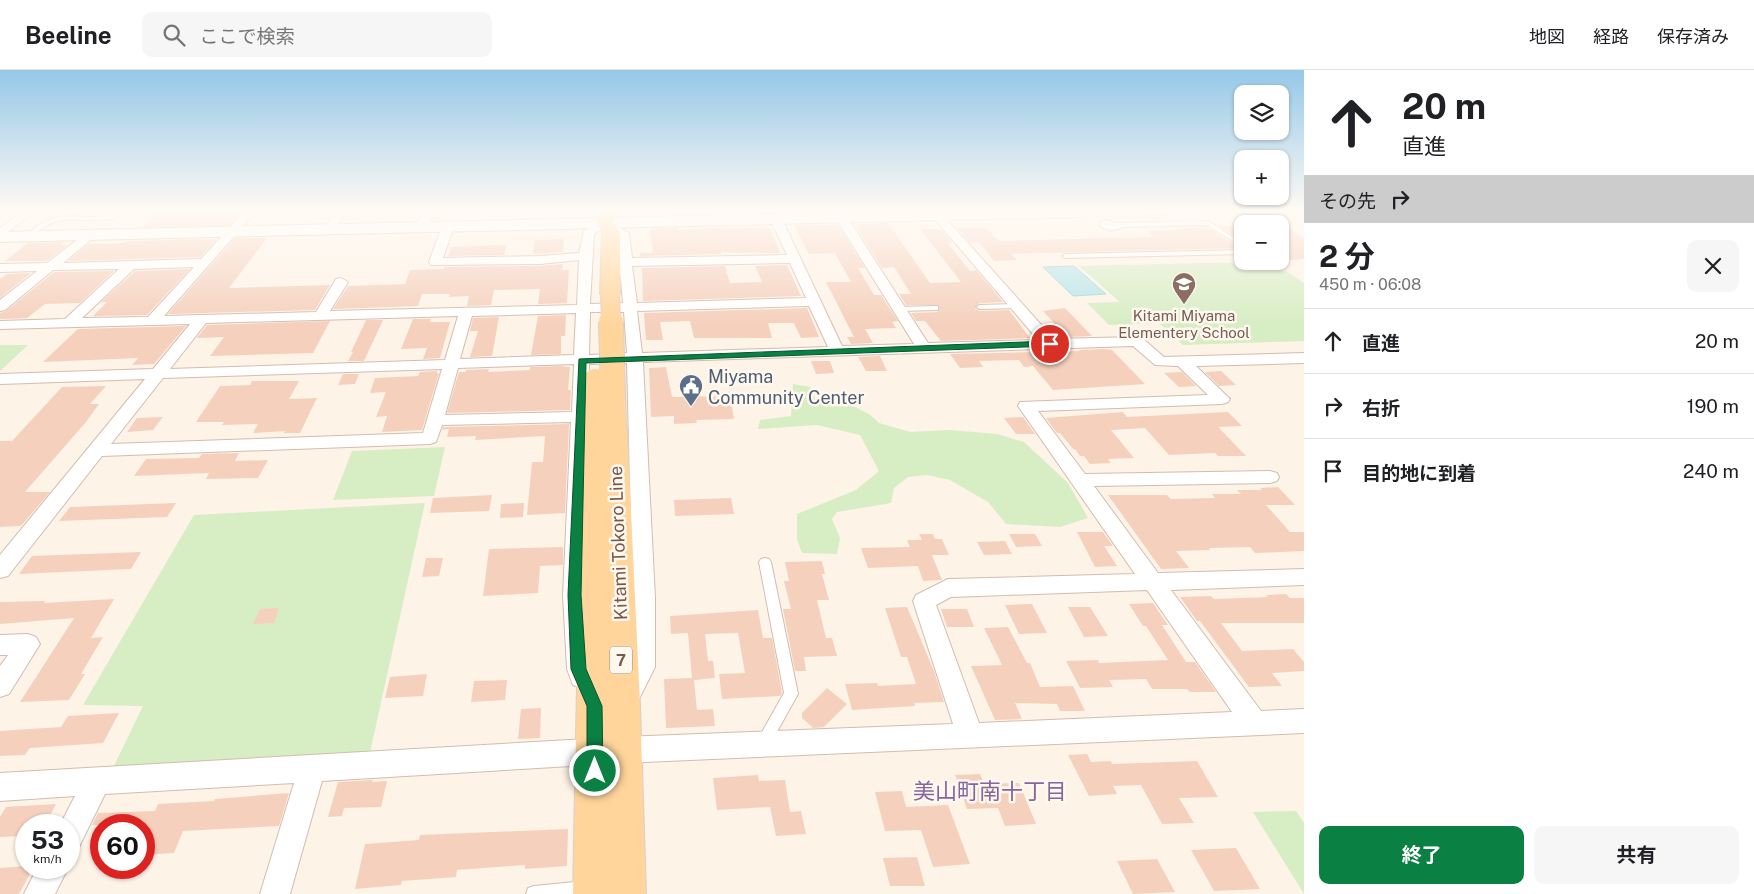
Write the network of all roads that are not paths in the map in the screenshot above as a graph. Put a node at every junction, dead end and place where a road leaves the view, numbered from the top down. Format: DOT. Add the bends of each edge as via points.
graph roads {
  1 [pos="74,248"];
  2 [pos="217,248"];
  3 [pos="440,248"];
  4 [pos="586,248"];
  5 [pos="608,248"];
  6 [pos="625,248"];
  7 [pos="790,248"];
  8 [pos="861,248"];
  9 [pos="966,248"];
  10 [pos="1234,252"];
  11 [pos="585,256"];
  12 [pos="1065,256"];
  13 [pos="795,259"];
  14 [pos="626,262"];
  15 [pos="204,263"];
  16 [pos="130,265"];
  17 [pos="51,267"];
  18 [pos="0,268"];
  19 [pos="341,282"];
  20 [pos="596,300"];
  21 [pos="814,302"];
  22 [pos="1016,306"];
  23 [pos="0,307"];
  24 [pos="980,307"];
  25 [pos="631,308"];
  26 [pos="935,308"];
  27 [pos="899,309"];
  28 [pos="466,312"];
  29 [pos="320,317"];
  30 [pos="201,320"];
  31 [pos="151,322"];
  32 [pos="69,323"];
  33 [pos="0,325"];
  34 [pos="1050,344"];
  35 [pos="923,348"];
  36 [pos="837,351"];
  37 [pos="635,358"];
  38 [pos="1304,358"];
  39 [pos="582,361"];
  40 [pos="1182,361"];
  41 [pos="451,365"];
  42 [pos="158,375"];
  43 [pos="0,379"];
  44 [pos="435,420"];
  45 [pos="596,424"];
  46 [pos="96,450"];
  47 [pos="1270,477"];
  48 [pos="1080,480"];
  49 [pos="765,562"];
  50 [pos="0,570"];
  51 [pos="1304,577"];
  52 [pos="1154,582"];
  53 [pos="0,645"];
  54 [pos="0,686"];
  55 [pos="609,705"];
  56 [pos="1304,721"];
  57 [pos="1255,724"];
  58 [pos="970,735"];
  59 [pos="762,744"];
  60 [pos="608,751"];
  61 [pos="312,769"];
  62 [pos="97,782"];
  63 [pos="0,787"];
  64 [pos="80,815"];
  65 [pos="47,879"];
  66 [pos="605,892"];
  67 [pos="39,894"];
  68 [pos="275,894"];
  69 [pos="534,894"];
  1 -- 17 [label="street"];
  2 -- 15 [label="street"];
  3 -- 11 [label="street" via="435,262"];
  4 -- 11 [label="street"];
  5 -- 20 [label="main road, Kitami Tokoro Line / 7"];
  6 -- 14 [label="street"];
  7 -- 13 [label="street"];
  8 -- 27 [label="street"];
  9 -- 22 [label="street"];
  10 -- 12 [label="lane"];
  11 -- 20 [label="street"];
  13 -- 14 [label="street"];
  13 -- 21 [label="street"];
  14 -- 25 [label="street"];
  15 -- 16 [label="street"];
  15 -- 31 [label="street"];
  16 -- 17 [label="street"];
  16 -- 32 [label="street"];
  17 -- 18 [label="street"];
  17 -- 23 [label="street"];
  19 -- 29 [label="street"];
  20 -- 25 [label="street"];
  20 -- 28 [label="street"];
  20 -- 39 [label="street"];
  20 -- 45 [label="main road, Kitami Tokoro Line / 7, bridge"];
  21 -- 25 [label="street"];
  21 -- 36 [label="street"];
  22 -- 24 [label="lane"];
  22 -- 34 [label="street"];
  25 -- 37 [label="street"];
  26 -- 27 [label="lane"];
  27 -- 35 [label="street"];
  28 -- 29 [label="street"];
  28 -- 41 [label="street"];
  29 -- 30 [label="street"];
  30 -- 31 [label="street"];
  30 -- 42 [label="street"];
  31 -- 32 [label="street"];
  32 -- 33 [label="street"];
  34 -- 35 [label="street"];
  34 -- 40 [label="street" via="1137,341 1160,362"];
  35 -- 36 [label="street"];
  36 -- 37 [label="street"];
  37 -- 39 [label="street"];
  37 -- 55 [label="street" via="644,598 643,667"];
  38 -- 40 [label="street"];
  39 -- 41 [label="street"];
  39 -- 45 [label="street"];
  40 -- 48 [label="street" via="1222,399 1026,406"];
  41 -- 42 [label="street"];
  41 -- 44 [label="street"];
  42 -- 43 [label="street"];
  42 -- 46 [label="street"];
  44 -- 45 [label="street"];
  44 -- 46 [label="street" via="430,438"];
  45 -- 55 [label="main road, Kitami Tokoro Line / 7"];
  46 -- 50 [label="street"];
  47 -- 48 [label="street"];
  48 -- 52 [label="street"];
  49 -- 59 [label="lane" via="791,694"];
  51 -- 52 [label="street"];
  52 -- 57 [label="street"];
  52 -- 58 [label="street" via="948,588 924,601"];
  53 -- 54 [label="street" via="28,644"];
  55 -- 60 [label="main road, Kitami Tokoro Line / 7"];
  56 -- 57 [label="street"];
  57 -- 58 [label="street"];
  58 -- 59 [label="street"];
  59 -- 60 [label="street"];
  60 -- 61 [label="street"];
  60 -- 66 [label="main road, Kitami Tokoro Line / 7"];
  61 -- 62 [label="street"];
  61 -- 68 [label="street"];
  62 -- 63 [label="street"];
  62 -- 64 [label="street"];
  65 -- 67 [label="street"];
  66 -- 69 [label="lane"];
}
